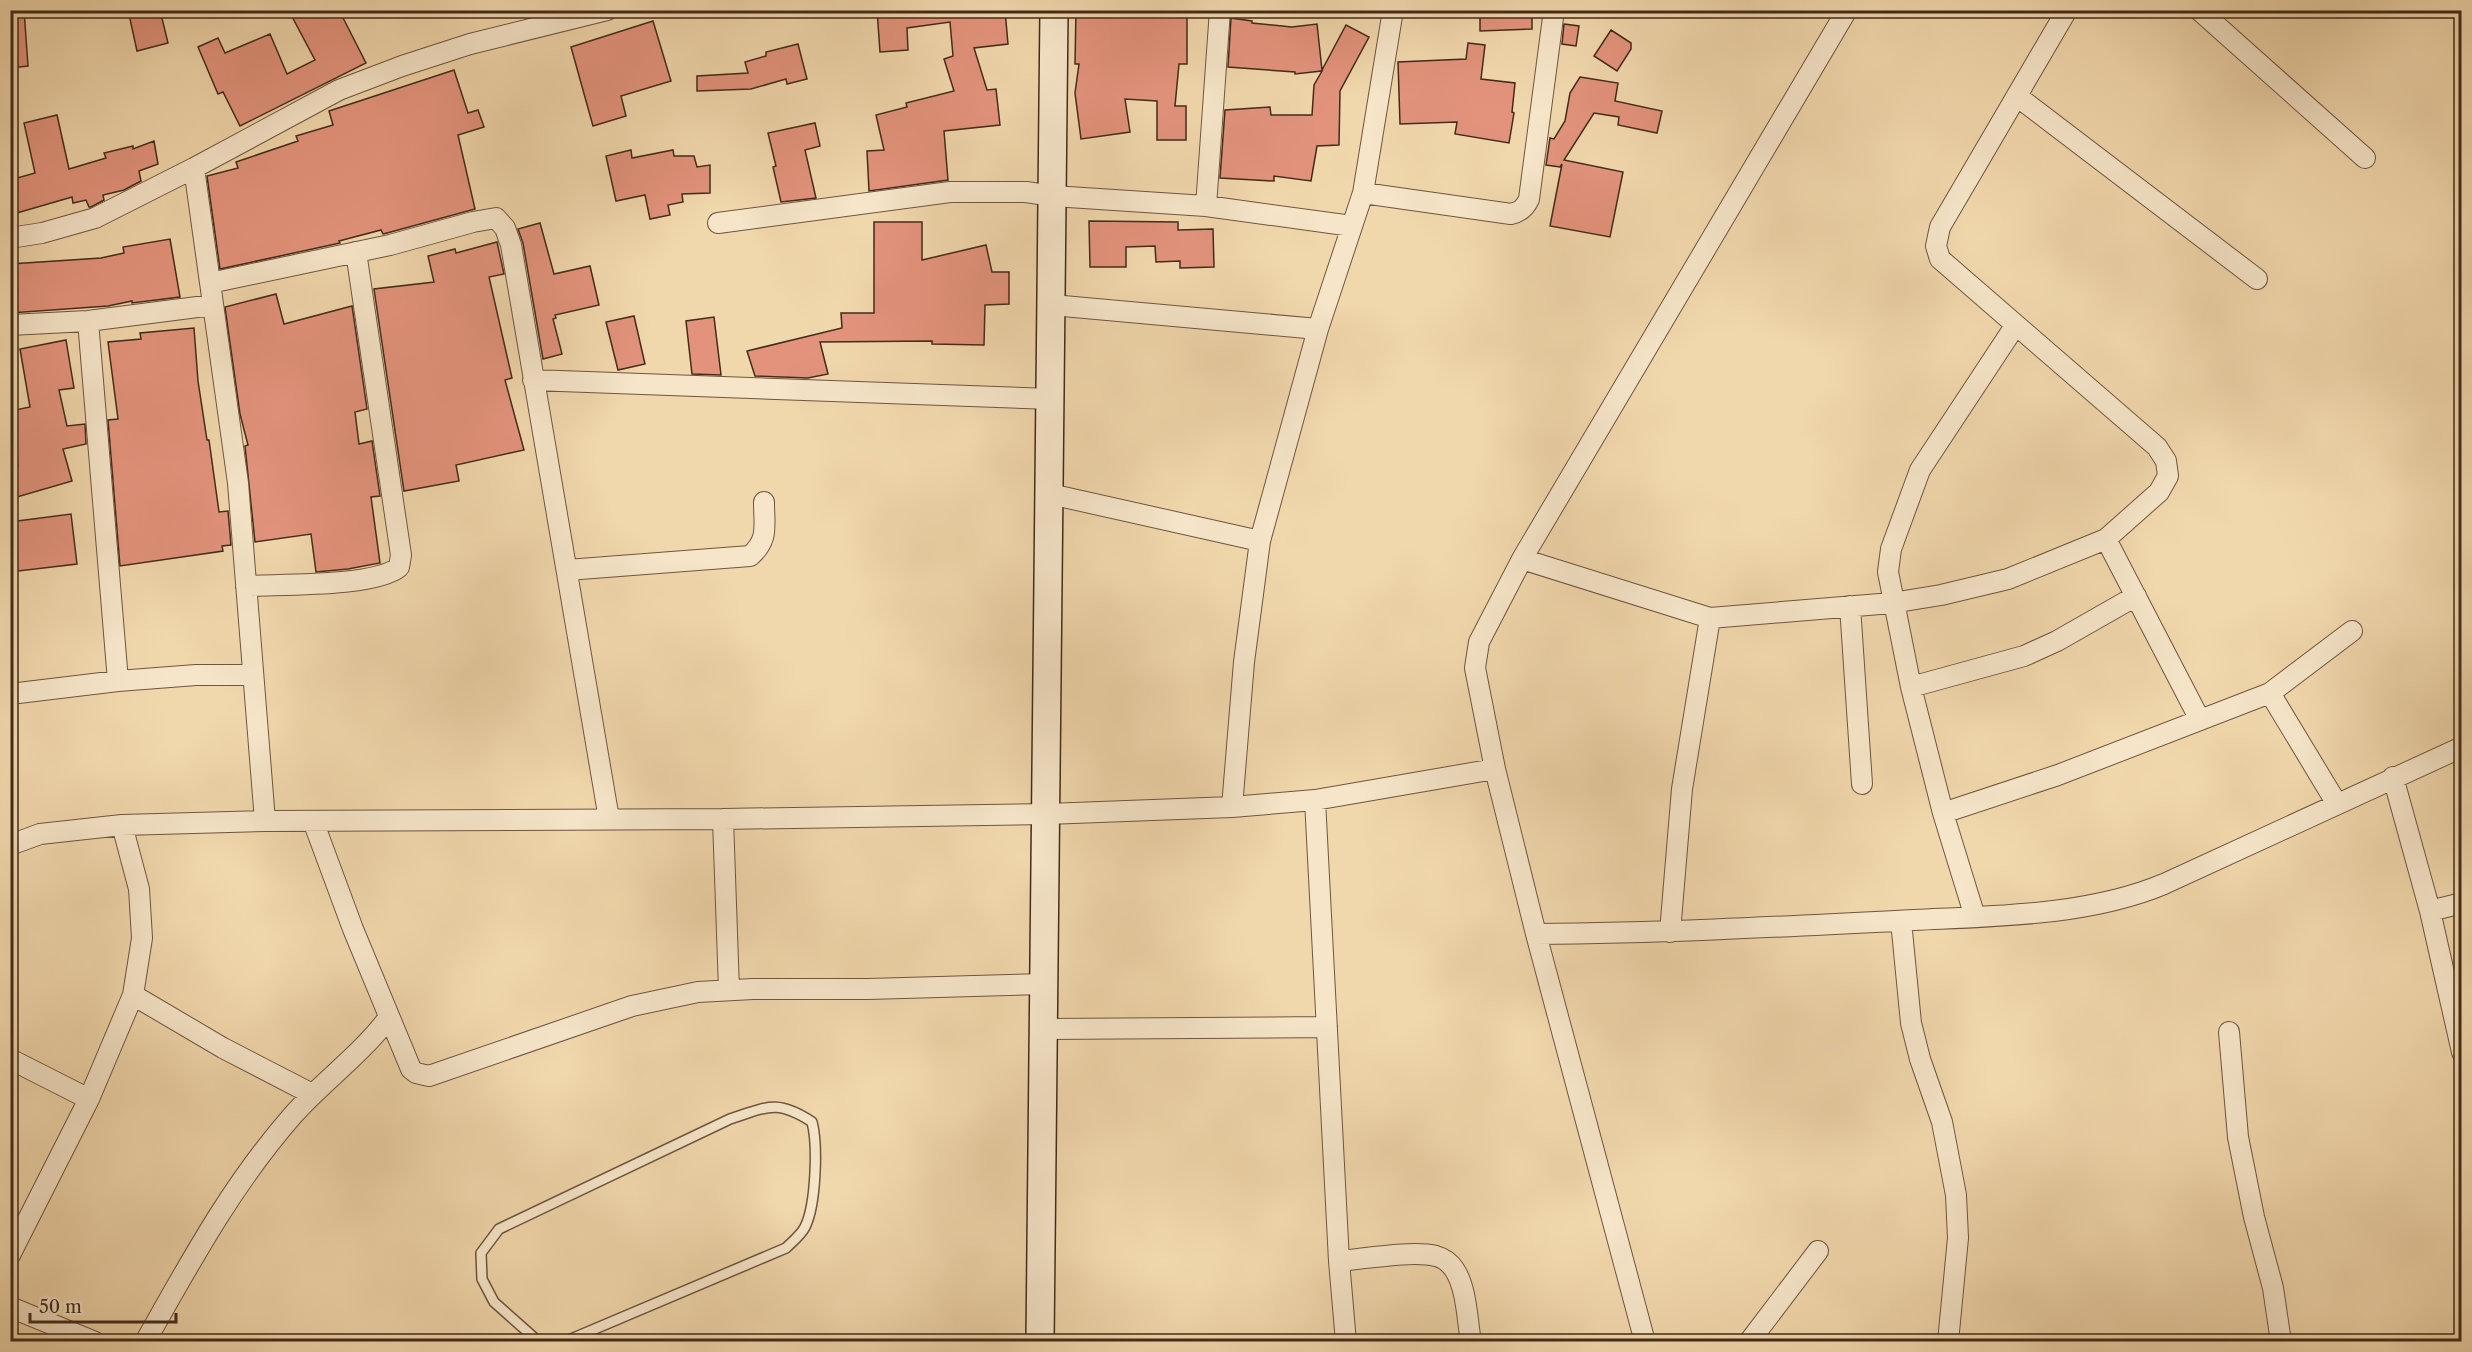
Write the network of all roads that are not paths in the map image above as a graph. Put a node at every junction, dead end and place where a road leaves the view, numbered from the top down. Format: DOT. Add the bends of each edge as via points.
graph roads {
  1 [pos="607,10"];
  2 [pos="1054,10"];
  3 [pos="1220,10"];
  4 [pos="1393,10"];
  5 [pos="1554,10"];
  6 [pos="1847,10"];
  7 [pos="2067,10"];
  8 [pos="2199,10"];
  9 [pos="2018,97"];
  10 [pos="2365,158"];
  11 [pos="194,168"];
  12 [pos="1363,193"];
  13 [pos="1053,196"];
  14 [pos="1206,206"];
  15 [pos="718,223"];
  16 [pos="1352,226"];
  17 [pos="10,238"];
  18 [pos="356,252"];
  19 [pos="2257,279"];
  20 [pos="210,283"];
  21 [pos="1052,304"];
  22 [pos="213,305"];
  23 [pos="88,321"];
  24 [pos="10,325"];
  25 [pos="2015,326"];
  26 [pos="1318,329"];
  27 [pos="533,380"];
  28 [pos="1051,399"];
  29 [pos="1050,494"];
  30 [pos="764,502"];
  31 [pos="2106,539"];
  32 [pos="1260,541"];
  33 [pos="1522,560"];
  34 [pos="567,570"];
  35 [pos="246,586"];
  36 [pos="2136,596"];
  37 [pos="1892,603"];
  38 [pos="1850,606"];
  39 [pos="1710,618"];
  40 [pos="2352,631"];
  41 [pos="253,675"];
  42 [pos="118,681"];
  43 [pos="1911,687"];
  44 [pos="2271,693"];
  45 [pos="10,694"];
  46 [pos="2200,720"];
  47 [pos="2462,747"];
  48 [pos="1496,769"];
  49 [pos="2393,777"];
  50 [pos="1862,784"];
  51 [pos="1315,800"];
  52 [pos="2337,804"];
  53 [pos="1232,807"];
  54 [pos="1943,813"];
  55 [pos="1047,814"];
  56 [pos="609,819"];
  57 [pos="723,819"];
  58 [pos="265,821"];
  59 [pos="313,821"];
  60 [pos="122,825"];
  61 [pos="10,845"];
  62 [pos="2462,903"];
  63 [pos="2430,911"];
  64 [pos="1975,917"];
  65 [pos="1901,921"];
  66 [pos="1670,933"];
  67 [pos="1536,934"];
  68 [pos="1045,984"];
  69 [pos="729,990"];
  70 [pos="133,995"];
  71 [pos="388,1017"];
  72 [pos="1327,1027"];
  73 [pos="1044,1029"];
  74 [pos="2229,1032"];
  75 [pos="2462,1052"];
  76 [pos="10,1059"];
  77 [pos="312,1094"];
  78 [pos="88,1099"];
  79 [pos="18,1224"];
  80 [pos="1818,1251"];
  81 [pos="10,1255"];
  82 [pos="1339,1261"];
  83 [pos="10,1307"];
  84 [pos="95,1341"];
  85 [pos="145,1341"];
  86 [pos="539,1341"];
  87 [pos="564,1341"];
  88 [pos="1040,1341"];
  89 [pos="1346,1341"];
  90 [pos="1471,1341"];
  91 [pos="1645,1341"];
  92 [pos="1749,1341"];
  93 [pos="1948,1341"];
  94 [pos="2282,1341"];
  1 -- 11 [label="street" via="470,44 339,90"];
  2 -- 13 [label="main road"];
  3 -- 14 [label="street"];
  4 -- 12 [label="street"];
  5 -- 12 [label="street" via="1526,206 1510,214"];
  6 -- 33 [label="street"];
  7 -- 9 [label="street"];
  8 -- 10 [label="street"];
  9 -- 19 [label="street"];
  9 -- 25 [label="street" via="1940,227 1936,246 1940,259"];
  11 -- 17 [label="street" via="95,218"];
  11 -- 20 [label="street"];
  12 -- 16 [label="street"];
  13 -- 14 [label="street"];
  13 -- 15 [label="street" via="950,192"];
  13 -- 21 [label="main road"];
  14 -- 16 [label="street"];
  16 -- 26 [label="street"];
  18 -- 20 [label="street"];
  18 -- 27 [label="street" via="496,218 505,228 511,245"];
  18 -- 35 [label="street" via="401,555 399,567 392,573 358,580"];
  20 -- 22 [label="street"];
  21 -- 26 [label="street"];
  21 -- 28 [label="main road"];
  22 -- 23 [label="street"];
  22 -- 35 [label="street" via="238,483"];
  23 -- 24 [label="street"];
  23 -- 42 [label="street"];
  25 -- 31 [label="street" via="2157,447 2166,461 2168,476 2159,492"];
  25 -- 37 [label="street" via="1920,470 1891,549 1887,572"];
  26 -- 32 [label="street"];
  27 -- 28 [label="street"];
  27 -- 34 [label="street"];
  28 -- 29 [label="main road"];
  29 -- 32 [label="street"];
  29 -- 55 [label="main road"];
  30 -- 34 [label="street" via="761,547 750,556"];
  31 -- 36 [label="street"];
  31 -- 37 [label="street" via="2008,579"];
  32 -- 53 [label="street" via="1244,662"];
  33 -- 39 [label="street"];
  33 -- 48 [label="street" via="1479,642 1475,668"];
  34 -- 56 [label="street"];
  35 -- 41 [label="street"];
  36 -- 43 [label="street" via="2024,656"];
  36 -- 46 [label="street"];
  37 -- 38 [label="street"];
  37 -- 43 [label="street"];
  38 -- 39 [label="street"];
  38 -- 50 [label="street"];
  39 -- 66 [label="street" via="1682,789"];
  40 -- 44 [label="street"];
  41 -- 42 [label="street"];
  41 -- 58 [label="street"];
  42 -- 45 [label="street"];
  43 -- 54 [label="street"];
  44 -- 46 [label="street"];
  44 -- 52 [label="street"];
  46 -- 54 [label="street" via="2058,775"];
  47 -- 49 [label="street"];
  48 -- 51 [label="street"];
  48 -- 67 [label="street"];
  49 -- 52 [label="street"];
  49 -- 63 [label="street"];
  51 -- 53 [label="street"];
  51 -- 72 [label="street"];
  52 -- 64 [label="street" via="2134,896 2083,907"];
  53 -- 55 [label="street"];
  54 -- 64 [label="street"];
  55 -- 57 [label="street"];
  55 -- 68 [label="main road"];
  56 -- 57 [label="street"];
  56 -- 59 [label="street"];
  57 -- 69 [label="street"];
  58 -- 59 [label="street"];
  58 -- 60 [label="street"];
  59 -- 71 [label="street"];
  60 -- 61 [label="street" via="40,834"];
  60 -- 70 [label="street" via="139,889 142,938"];
  62 -- 63 [label="street"];
  63 -- 75 [label="street"];
  64 -- 65 [label="street"];
  65 -- 66 [label="street"];
  65 -- 93 [label="street" via="1911,1023 1942,1122 1956,1196 1958,1238"];
  66 -- 67 [label="street"];
  67 -- 91 [label="street"];
  68 -- 69 [label="street"];
  68 -- 73 [label="main road"];
  69 -- 71 [label="street" via="698,992 632,1006 429,1076 411,1069"];
  70 -- 77 [label="street"];
  70 -- 78 [label="street"];
  71 -- 77 [label="street" via="375,1036"];
  72 -- 73 [label="street"];
  72 -- 82 [label="street"];
  73 -- 88 [label="main road"];
  74 -- 94 [label="street" via="2238,1137"];
  76 -- 78 [label="street"];
  77 -- 85 [label="street" via="238,1184"];
  78 -- 79 [label="street"];
  79 -- 81 [label="street"];
  80 -- 92 [label="street"];
  82 -- 89 [label="street"];
  82 -- 90 [label="street" via="1410,1255 1435,1256 1446,1261 1455,1271 1461,1289"];
  83 -- 84 [label="street"];
  86 -- 87 [label="lane" via="494,1302 482,1279 481,1253 499,1230 730,1119 771,1106 793,1109 812,1122 816,1137 813,1191 805,1228 786,1248"];
}
